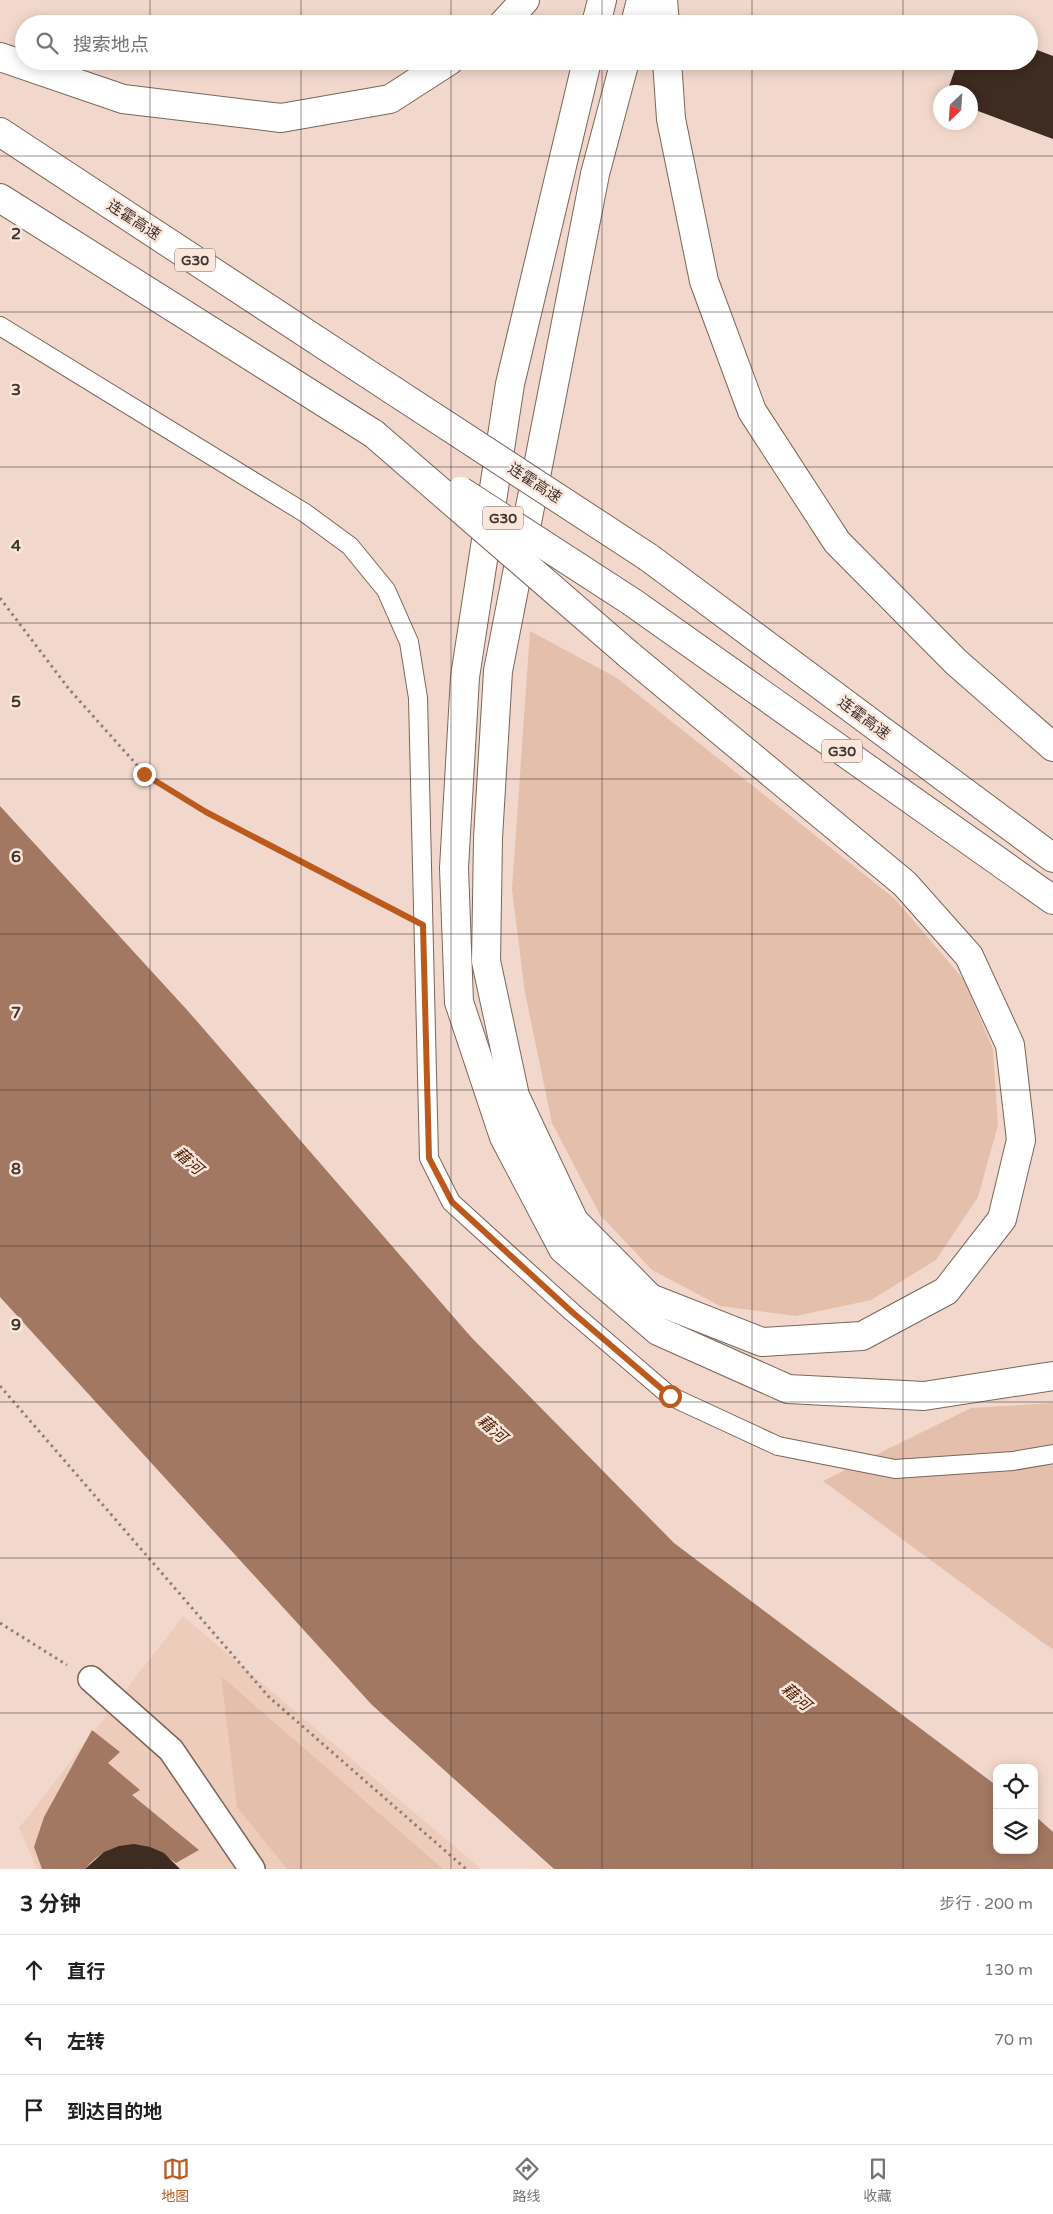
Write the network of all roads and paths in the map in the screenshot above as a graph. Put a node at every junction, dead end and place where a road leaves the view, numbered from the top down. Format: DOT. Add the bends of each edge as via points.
graph roads {
  1 [pos="525,0"];
  2 [pos="602,0"];
  3 [pos="641,0"];
  4 [pos="663,0"];
  5 [pos="511,15"];
  6 [pos="598,15"];
  7 [pos="637,15"];
  8 [pos="664,15"];
  9 [pos="0,56"];
  10 [pos="15,61"];
  11 [pos="39,70"];
  12 [pos="434,70"];
  13 [pos="585,70"];
  14 [pos="623,70"];
  15 [pos="668,70"];
  16 [pos="0,132"];
  17 [pos="0,198"];
  18 [pos="0,326"];
  19 [pos="374,434"];
  20 [pos="520,560"];
  21 [pos="520,560"];
  22 [pos="520,560"];
  23 [pos="520,560"];
  24 [pos="0,598"];
  25 [pos="1053,747"];
  26 [pos="1053,858"];
  27 [pos="1053,900"];
  28 [pos="423,925"];
  29 [pos="1053,1376"];
  30 [pos="0,1386"];
  31 [pos="1053,1454"];
  32 [pos="0,1623"];
  33 [pos="91,1679"];
  34 [pos="252,1869"];
  35 [pos="466,1869"];
  1 -- 5 [label="highway"];
  2 -- 6 [label="highway"];
  3 -- 7 [label="highway"];
  4 -- 8 [label="highway"];
  9 -- 10 [label="highway"];
  11 -- 12 [label="highway" via="123,100 282,118 390,99"];
  13 -- 29 [label="highway" via="510,384 465,677 454,868 459,1002 504,1136 563,1250 658,1331 779,1385 924,1396"];
  14 -- 20 [label="highway, bridge" via="595,174"];
  15 -- 25 [label="highway" via="671,119 704,281 752,411 837,542 956,662"];
  16 -- 26 [label="highway, 连霍高速 / G30, bridge" via="648,558"];
  17 -- 19 [label="highway, G30"];
  18 -- 28 [label="lane" via="305,513 350,546 386,590 409,642 418,698"];
  19 -- 23 [label="highway, bridge"];
  19 -- 27 [label="highway, G30, bridge" via="632,602"];
  21 -- 22 [label="highway, bridge" via="498,671 488,838 486,961 515,1096 574,1220 650,1298 762,1342 862,1336 946,1291 1002,1219 1021,1140 1010,1045 969,956 905,884"];
  24 -- 28 [label="path" via="69,689 144,774 206,812"];
  28 -- 31 [label="lane" via="429,1158 452,1202 670,1396 778,1446 895,1469 1013,1461"];
  30 -- 35 [label="path" via="269,1697"];
  32 -- 33 [label="path"];
  33 -- 34 [label="street" via="171,1750"];
}
